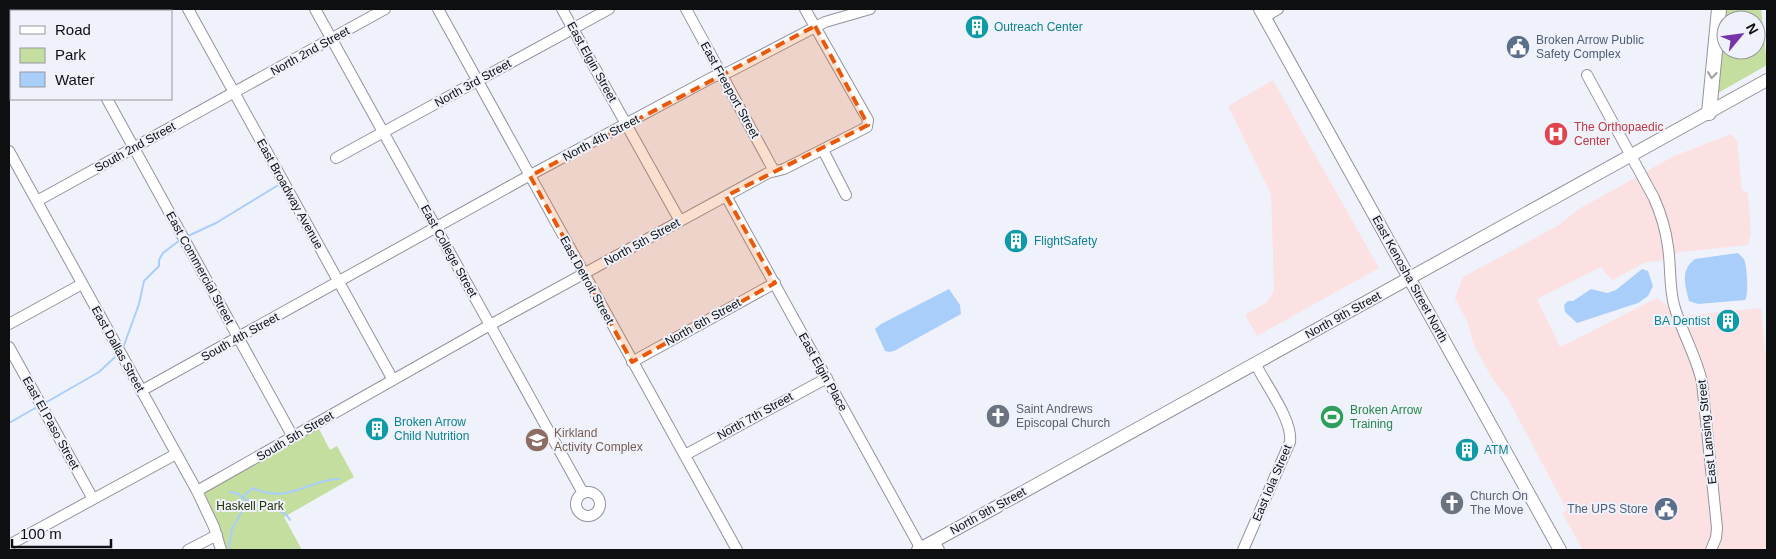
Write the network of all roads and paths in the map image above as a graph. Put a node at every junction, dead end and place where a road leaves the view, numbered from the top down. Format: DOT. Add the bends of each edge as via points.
graph roads {
  1 [pos="188,9"];
  2 [pos="315,9"];
  3 [pos="385,9"];
  4 [pos="438,9"];
  5 [pos="562,9"];
  6 [pos="610,9"];
  7 [pos="686,9"];
  8 [pos="805,9"];
  9 [pos="870,9"];
  10 [pos="1278,9"];
  11 [pos="1719,9"];
  12 [pos="1262,13"];
  13 [pos="815,26"];
  14 [pos="573,28"];
  15 [pos="332,39"];
  16 [pos="722,74"];
  17 [pos="1587,75"];
  18 [pos="1767,80"];
  19 [pos="477,81"];
  20 [pos="234,93"];
  21 [pos="108,100"];
  22 [pos="1709,112"];
  23 [pos="627,124"];
  24 [pos="383,133"];
  25 [pos="134,148"];
  26 [pos="823,150"];
  27 [pos="9,151"];
  28 [pos="1630,156"];
  29 [pos="336,158"];
  30 [pos="774,171"];
  31 [pos="530,176"];
  32 [pos="846,195"];
  33 [pos="726,196"];
  34 [pos="36,201"];
  35 [pos="680,221"];
  36 [pos="436,228"];
  37 [pos="584,274"];
  38 [pos="1410,278"];
  39 [pos="339,282"];
  40 [pos="774,283"];
  41 [pos="82,284"];
  42 [pos="9,324"];
  43 [pos="490,325"];
  44 [pos="238,337"];
  45 [pos="9,347"];
  46 [pos="632,362"];
  47 [pos="1255,364"];
  48 [pos="827,378"];
  49 [pos="393,380"];
  50 [pos="141,391"];
  51 [pos="293,437"];
  52 [pos="176,454"];
  53 [pos="684,455"];
  54 [pos="196,491"];
  55 [pos="583,493"];
  56 [pos="92,500"];
  57 [pos="217,535"];
  58 [pos="10,543"];
  59 [pos="936,546"];
  60 [pos="1713,547"];
  61 [pos="188,550"];
  62 [pos="221,550"];
  63 [pos="737,550"];
  64 [pos="919,550"];
  65 [pos="1243,550"];
  66 [pos="1560,550"];
  1 -- 20 [label="street, East Broadway Avenue"];
  2 -- 15 [label="street, East College Street"];
  3 -- 15 [label="street, North 2nd Street"];
  4 -- 19 [label="street, East Detroit Street"];
  5 -- 14 [label="street, East Elgin Street"];
  6 -- 14 [label="street, North 3rd Street"];
  7 -- 16 [label="street, East Freeport Street"];
  8 -- 13 [label="street"];
  9 -- 13 [label="street, North 4th Street"];
  10 -- 12 [label="street"];
  11 -- 22 [label="highway, one-way"];
  12 -- 38 [label="main road, East Kenosha Street North"];
  13 -- 16 [label="street, North 4th Street"];
  13 -- 26 [label="street, North 5th Street" via="868,120 868,125 862,130"];
  14 -- 19 [label="street, North 3rd Street"];
  14 -- 23 [label="street, East Elgin Street"];
  15 -- 20 [label="street, North 2nd Street"];
  15 -- 24 [label="street, East College Street"];
  16 -- 23 [label="street, North 4th Street"];
  16 -- 30 [label="street, East Freeport Street"];
  17 -- 28 [label="street, East Lansing Street"];
  18 -- 22 [label="main road, North 9th Street"];
  19 -- 24 [label="street, North 3rd Street"];
  19 -- 31 [label="street, East Detroit Street"];
  20 -- 25 [label="street, South 2nd Street"];
  20 -- 39 [label="street, East Broadway Avenue"];
  21 -- 25 [label="street, East Commercial Street"];
  22 -- 28 [label="main road, North 9th Street"];
  23 -- 31 [label="street, North 4th Street"];
  23 -- 35 [label="street, East Elgin Street"];
  24 -- 29 [label="street, North 3rd Street"];
  24 -- 36 [label="street, East College Street"];
  25 -- 34 [label="street, South 2nd Street"];
  25 -- 44 [label="street, East Commercial Street"];
  26 -- 30 [label="street, North 5th Street"];
  26 -- 32 [label="street"];
  27 -- 34 [label="street, East Dallas Street"];
  28 -- 38 [label="main road, North 9th Street"];
  28 -- 60 [label="street, East Lansing Street" via="1654,198 1662,220 1674,305 1702,382 1717,533"];
  30 -- 33 [label="street, North 5th Street"];
  31 -- 36 [label="street, North 4th Street"];
  31 -- 37 [label="street, East Detroit Street"];
  33 -- 35 [label="street, North 5th Street"];
  33 -- 40 [label="street, East Elgin Place"];
  34 -- 41 [label="street, East Dallas Street"];
  35 -- 37 [label="street, North 5th Street"];
  36 -- 39 [label="street, North 4th Street"];
  36 -- 43 [label="street, East College Street"];
  37 -- 43 [label="street, North 5th Street"];
  37 -- 46 [label="street, East Detroit Street"];
  38 -- 47 [label="main road, North 9th Street"];
  38 -- 66 [label="main road, East Kenosha Street North"];
  39 -- 44 [label="street, South 4th Street"];
  39 -- 49 [label="street, East Broadway Avenue"];
  40 -- 46 [label="street, North 6th Street"];
  40 -- 48 [label="street, East Elgin Place"];
  41 -- 42 [label="street"];
  41 -- 50 [label="street, East Dallas Street"];
  43 -- 49 [label="street, North 5th Street"];
  43 -- 55 [label="street, East College Street"];
  44 -- 50 [label="street, South 4th Street"];
  44 -- 51 [label="street, East Commercial Street"];
  45 -- 56 [label="street, East El Paso Street"];
  46 -- 53 [label="street, East Detroit Street"];
  47 -- 59 [label="main road, North 9th Street" via="1001,504"];
  47 -- 65 [label="street, East Iola Street" via="1286,419 1290,442"];
  48 -- 53 [label="street, North 7th Street"];
  48 -- 64 [label="street, East Elgin Place"];
  49 -- 51 [label="street, South 5th Street"];
  50 -- 52 [label="street, East Dallas Street"];
  51 -- 54 [label="street, South 5th Street"];
  52 -- 54 [label="street, East Dallas Street"];
  52 -- 56 [label="street"];
  53 -- 63 [label="street, East Detroit Street"];
  54 -- 57 [label="street, East Dallas Street"];
  56 -- 58 [label="street"];
  57 -- 61 [label="street"];
  57 -- 62 [label="street, East Dallas Street"];
  59 -- 64 [label="main road, North 9th Street"];
}
